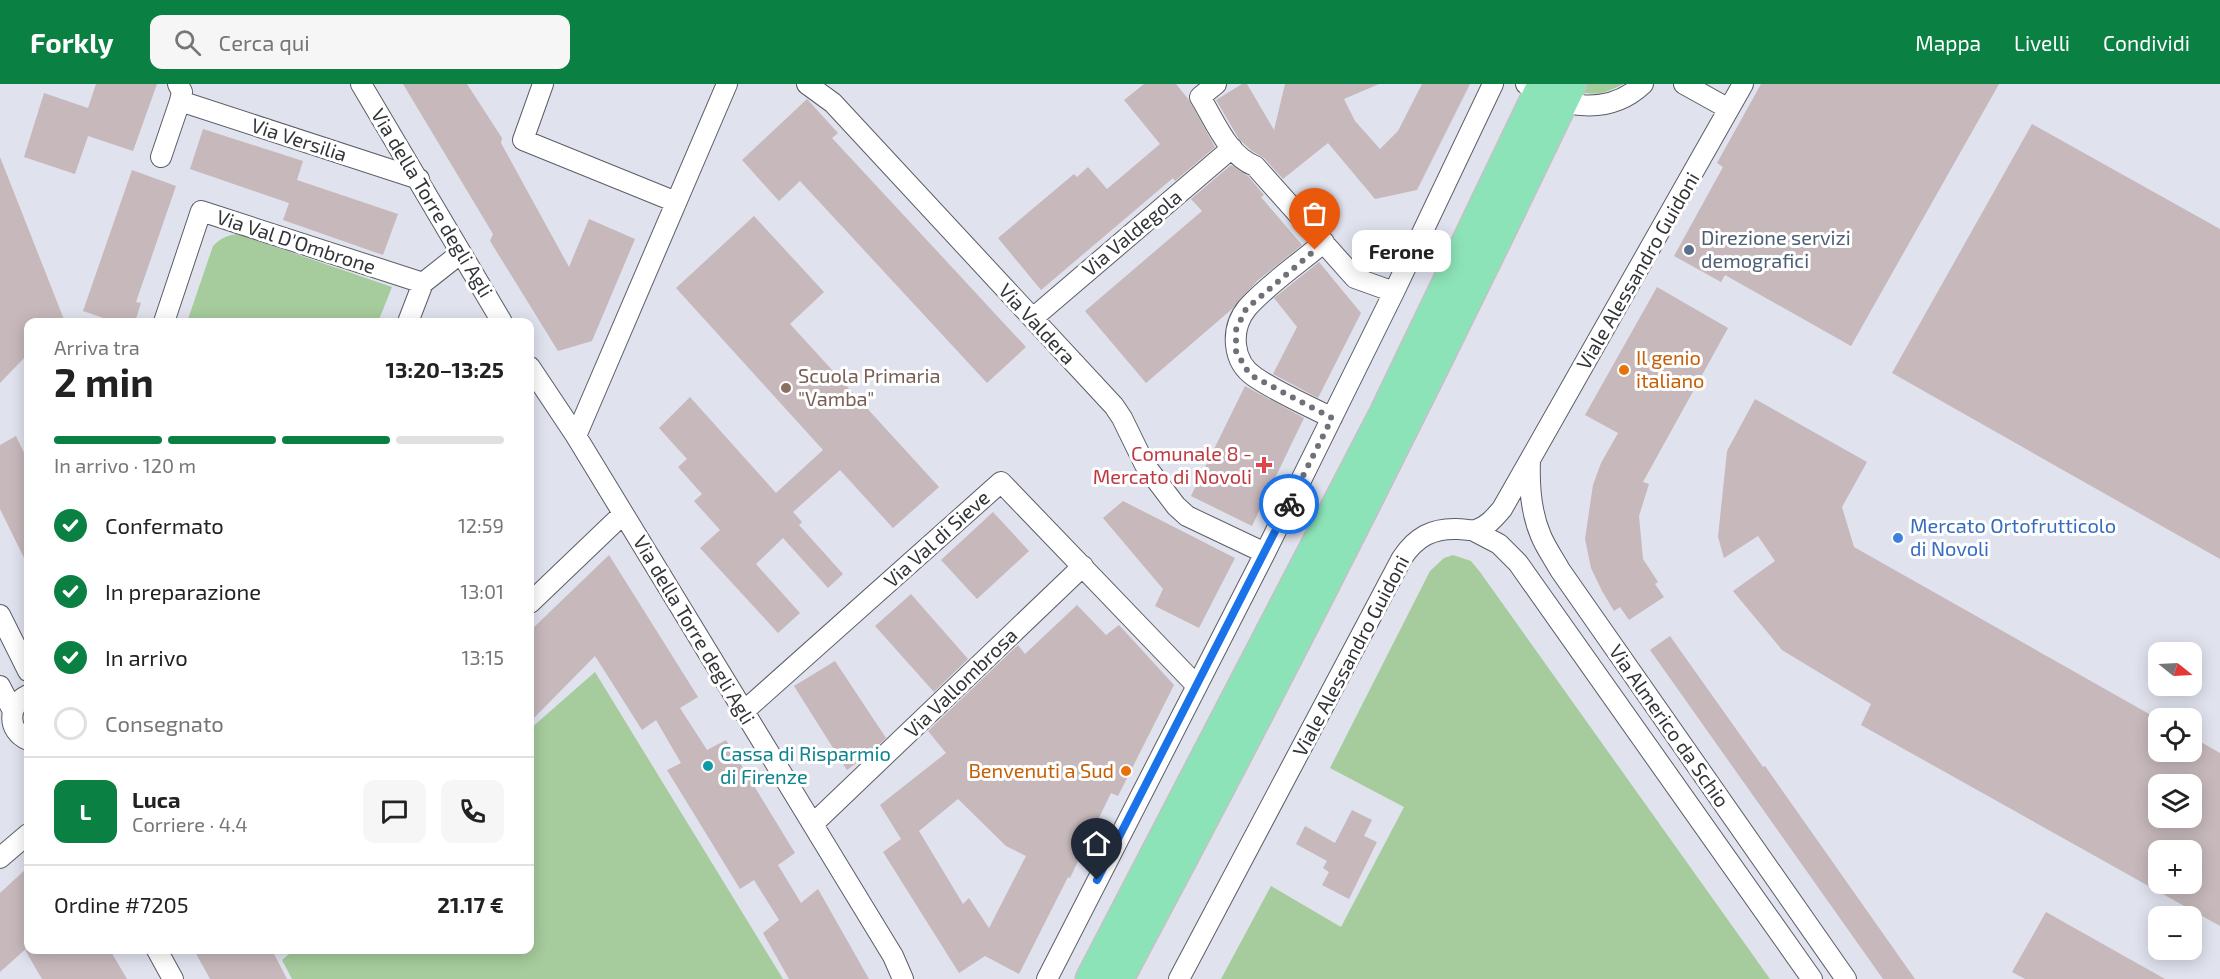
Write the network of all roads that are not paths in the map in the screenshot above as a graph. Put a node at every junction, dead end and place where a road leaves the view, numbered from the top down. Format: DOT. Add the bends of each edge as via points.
graph roads {
  1 [pos="361,84"];
  2 [pos="543,84"];
  3 [pos="727,84"];
  4 [pos="1216,84"];
  5 [pos="1493,84"];
  6 [pos="1643,84"];
  7 [pos="1684,84"];
  8 [pos="1743,84"];
  9 [pos="814,89"];
  10 [pos="1548,89"];
  11 [pos="179,92"];
  12 [pos="1729,109"];
  13 [pos="1232,148"];
  14 [pos="161,158"];
  15 [pos="419,180"];
  16 [pos="676,202"];
  17 [pos="1324,242"];
  18 [pos="461,253"];
  19 [pos="423,283"];
  20 [pos="1394,292"];
  21 [pos="165,318"];
  22 [pos="410,318"];
  23 [pos="500,318"];
  24 [pos="1033,318"];
  25 [pos="534,373"];
  26 [pos="1332,418"];
  27 [pos="576,436"];
  28 [pos="1530,458"];
  29 [pos="623,514"];
  30 [pos="1474,531"];
  31 [pos="1265,553"];
  32 [pos="1083,566"];
  33 [pos="534,599"];
  34 [pos="0,615"];
  35 [pos="24,663"];
  36 [pos="1196,685"];
  37 [pos="0,686"];
  38 [pos="24,697"];
  39 [pos="13,711"];
  40 [pos="744,712"];
  41 [pos="24,738"];
  42 [pos="813,824"];
  43 [pos="24,837"];
  44 [pos="0,858"];
  45 [pos="159,954"];
  46 [pos="173,954"];
  47 [pos="893,956"];
  48 [pos="173,979"];
  49 [pos="187,979"];
  50 [pos="903,979"];
  51 [pos="915,979"];
  52 [pos="1047,979"];
  53 [pos="1091,979"];
  54 [pos="1118,979"];
  55 [pos="1179,979"];
  56 [pos="1812,979"];
  57 [pos="1846,979"];
  1 -- 15 [label="street, Via della Torre degli Agli"];
  2 -- 16 [label="street" via="523,140"];
  3 -- 16 [label="street"];
  4 -- 13 [label="street" via="1200,97"];
  5 -- 20 [label="street"];
  6 -- 10 [label="street" via="1611,103 1580,106"];
  7 -- 12 [label="street"];
  8 -- 12 [label="street, Viale Alessandro Guidoni"];
  9 -- 24 [label="street, Via Valdera" via="833,103"];
  10 -- 53 [label="main road"];
  10 -- 54 [label="main road" via="1460,316 1276,681"];
  11 -- 14 [label="street, Via Versilia"];
  11 -- 15 [label="street, Via Versilia"];
  12 -- 28 [label="street, Viale Alessandro Guidoni"];
  13 -- 17 [label="street" via="1245,162 1256,166"];
  13 -- 24 [label="street, Via Valdegola"];
  15 -- 18 [label="street, Via della Torre degli Agli"];
  16 -- 27 [label="street"];
  17 -- 20 [label="street" via="1355,278"];
  17 -- 26 [label="street" via="1246,309 1235,340 1240,361 1254,377"];
  18 -- 19 [label="street"];
  18 -- 23 [label="street, Via della Torre degli Agli"];
  19 -- 21 [label="street, Via Val D'Ombrone" via="201,211"];
  19 -- 22 [label="street"];
  20 -- 26 [label="street"];
  24 -- 31 [label="street, Via Valdera" via="1114,406 1145,465 1176,506 1187,516"];
  25 -- 27 [label="street, Via della Torre degli Agli"];
  26 -- 31 [label="street"];
  27 -- 29 [label="street, Via della Torre degli Agli"];
  28 -- 30 [label="street, Viale Alessandro Guidoni" via="1502,509"];
  28 -- 57 [label="street, Via Almerico da Schio" via="1536,519 1541,537 1560,570"];
  29 -- 33 [label="street"];
  29 -- 40 [label="street, Via della Torre degli Agli"];
  30 -- 55 [label="street, Viale Alessandro Guidoni" via="1430,532 1418,539 1402,558"];
  30 -- 56 [label="street, Via Almerico da Schio" via="1499,544 1518,563"];
  31 -- 36 [label="street"];
  32 -- 36 [label="street, Via Val di Sieve"];
  32 -- 40 [label="street, Via Val di Sieve" via="1000,483"];
  32 -- 42 [label="street, Via Vallombrosa"];
  34 -- 35 [label="street"];
  36 -- 52 [label="street"];
  37 -- 39 [label="street"];
  38 -- 39 [label="street"];
  39 -- 41 [label="street" via="13,726"];
  40 -- 42 [label="street, Via della Torre degli Agli"];
  42 -- 47 [label="street, Via della Torre degli Agli"];
  43 -- 44 [label="street"];
  45 -- 48 [label="street"];
  46 -- 49 [label="street"];
  47 -- 50 [label="street, Via della Torre degli Agli"];
  47 -- 51 [label="street, Via della Torre degli Agli"];
}
